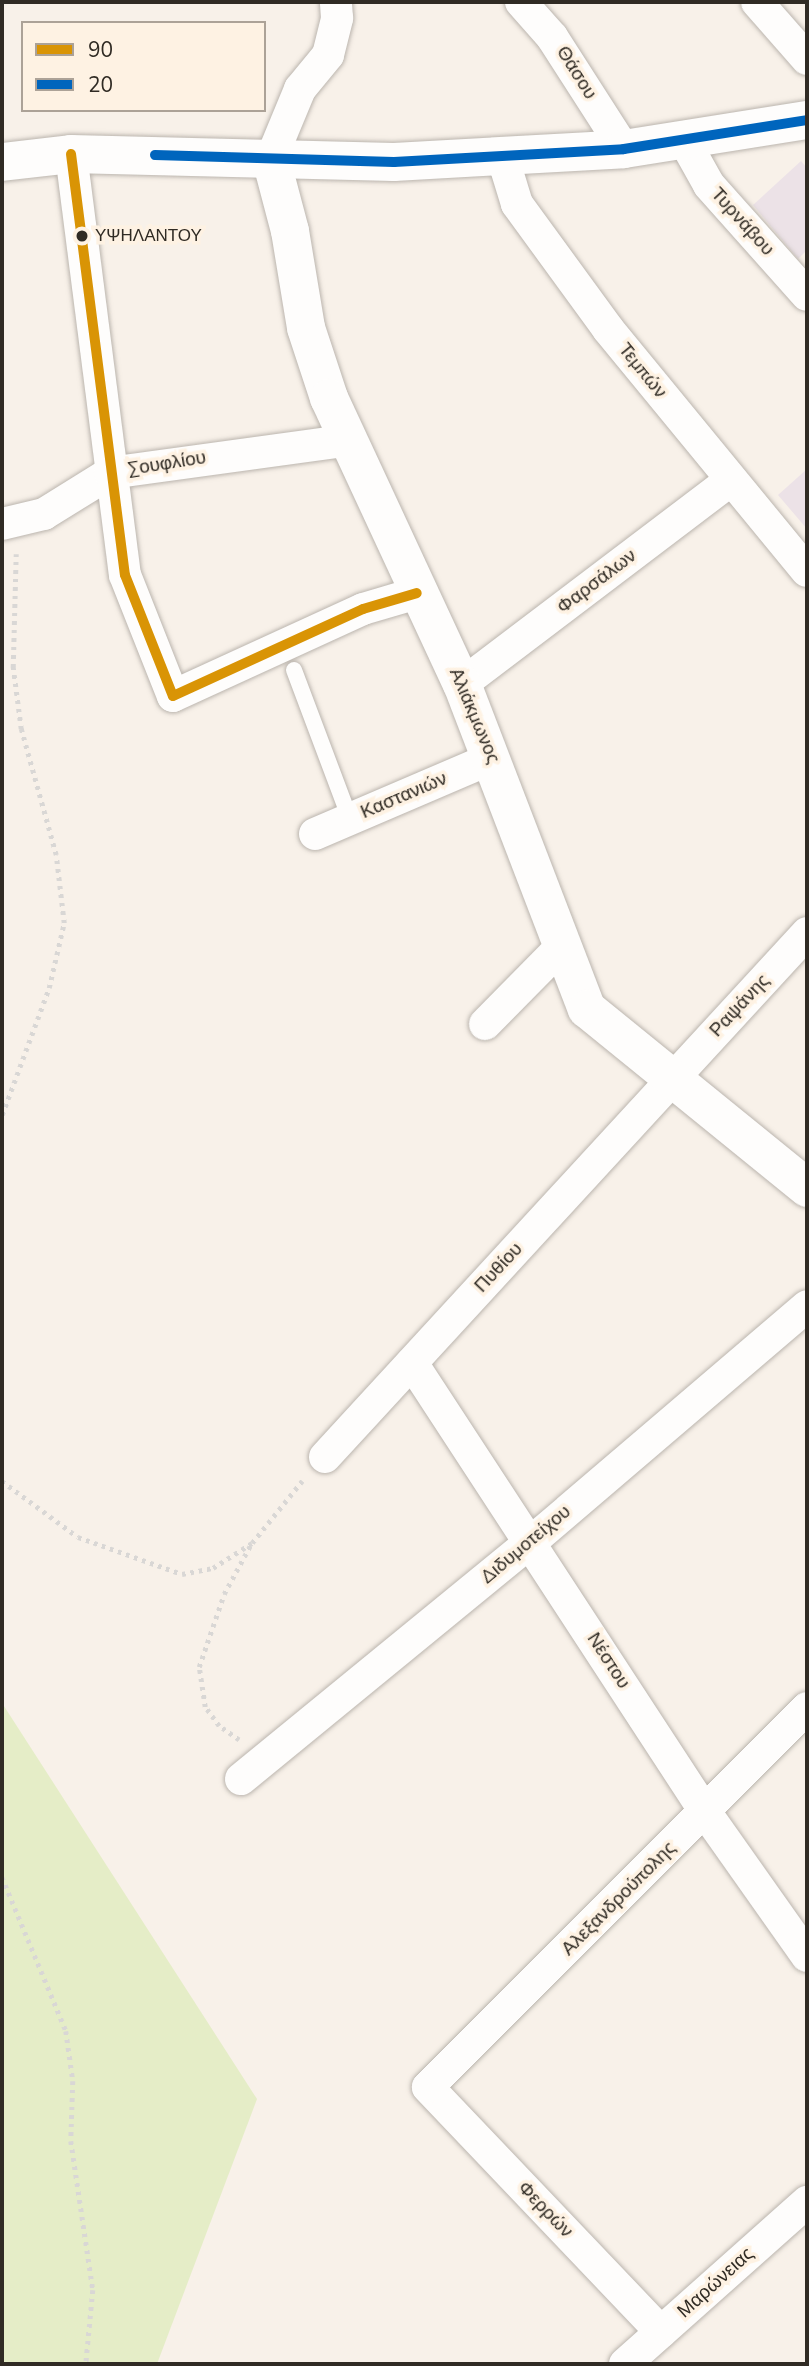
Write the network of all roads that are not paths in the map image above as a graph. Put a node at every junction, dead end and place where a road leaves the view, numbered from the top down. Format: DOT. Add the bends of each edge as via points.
graph roads {
  1 [pos="336,2"];
  2 [pos="521,2"];
  3 [pos="757,2"];
  4 [pos="807,59"];
  5 [pos="807,120"];
  6 [pos="685,142"];
  7 [pos="624,149"];
  8 [pos="71,154"];
  9 [pos="502,155"];
  10 [pos="271,159"];
  11 [pos="2,162"];
  12 [pos="807,295"];
  13 [pos="345,441"];
  14 [pos="110,473"];
  15 [pos="731,480"];
  16 [pos="9,524"];
  17 [pos="807,571"];
  18 [pos="416,593"];
  19 [pos="295,670"];
  20 [pos="462,684"];
  21 [pos="492,758"];
  22 [pos="350,819"];
  23 [pos="315,834"];
  24 [pos="807,933"];
  25 [pos="561,947"];
  26 [pos="485,1024"];
  27 [pos="673,1079"];
  28 [pos="807,1188"];
  29 [pos="807,1306"];
  30 [pos="412,1363"];
  31 [pos="324,1457"];
  32 [pos="531,1542"];
  33 [pos="807,1708"];
  34 [pos="241,1779"];
  35 [pos="706,1813"];
  36 [pos="807,1956"];
  37 [pos="428,2087"];
  38 [pos="807,2202"];
  39 [pos="661,2332"];
  40 [pos="625,2364"];
  1 -- 10 [label="street" via="328,55 300,89"];
  2 -- 7 [label="street, Θάσου" via="552,37"];
  3 -- 4 [label="street"];
  5 -- 6 [label="street"];
  6 -- 7 [label="street"];
  6 -- 12 [label="street, Τυρνάβου" via="709,185"];
  7 -- 9 [label="street"];
  8 -- 10 [label="street"];
  8 -- 11 [label="street"];
  8 -- 14 [label="street"];
  9 -- 10 [label="street" via="394,162"];
  9 -- 15 [label="street, Τεμπών" via="517,204 608,329"];
  10 -- 13 [label="street, Αλιάκμωνος" via="290,232 306,328"];
  13 -- 14 [label="street, Σουφλίου"];
  13 -- 18 [label="street, Αλιάκμωνος"];
  14 -- 16 [label="street, Σουφλίου" via="44,514"];
  14 -- 18 [label="street" via="125,575 173,696 363,609"];
  15 -- 17 [label="street, Τεμπών"];
  15 -- 20 [label="street, Φαρσάλων"];
  18 -- 20 [label="street, Αλιάκμωνος"];
  19 -- 22 [label="lane"];
  20 -- 21 [label="street, Αλιάκμωνος"];
  21 -- 22 [label="street, Καστανιών"];
  21 -- 25 [label="street, Αλιάκμωνος"];
  22 -- 23 [label="street, Καστανιών"];
  24 -- 27 [label="street, Ραψάνης"];
  25 -- 26 [label="street"];
  25 -- 27 [label="street, Αλιάκμωνος" via="587,1009"];
  27 -- 28 [label="street, Αλιάκμωνος"];
  27 -- 30 [label="street, Πυθίου"];
  29 -- 32 [label="street, Διδυμοτείχου"];
  30 -- 31 [label="street, Πυθίου"];
  30 -- 32 [label="street, Νέστου"];
  32 -- 34 [label="street, Διδυμοτείχου"];
  32 -- 35 [label="street, Νέστου"];
  33 -- 35 [label="street, Αλεξανδρούπολης"];
  35 -- 36 [label="street, Νέστου"];
  35 -- 37 [label="street, Αλεξανδρούπολης"];
  37 -- 39 [label="street, Φερρών"];
  38 -- 39 [label="street, Μαρώνειας"];
  39 -- 40 [label="street, Μαρώνειας"];
}
